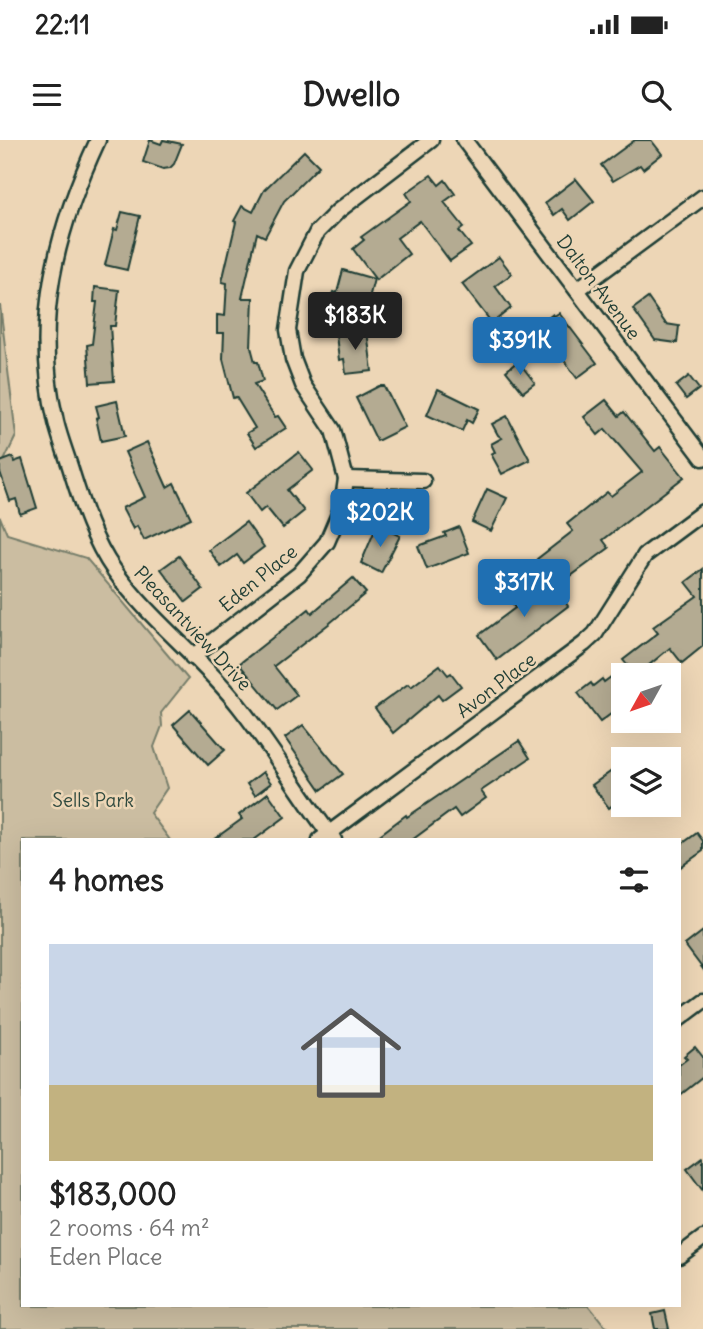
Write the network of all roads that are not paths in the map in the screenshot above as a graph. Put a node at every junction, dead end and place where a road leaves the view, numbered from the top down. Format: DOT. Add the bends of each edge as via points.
graph roads {
  1 [pos="98,140"];
  2 [pos="432,140"];
  3 [pos="464,140"];
  4 [pos="703,197"];
  5 [pos="577,290"];
  6 [pos="703,458"];
  7 [pos="346,480"];
  8 [pos="423,481"];
  9 [pos="703,512"];
  10 [pos="192,657"];
  11 [pos="328,838"];
  12 [pos="703,1001"];
  13 [pos="681,1017"];
  14 [pos="703,1238"];
  15 [pos="681,1254"];
  1 -- 10 [label="street, Pleasantview Drive" via="62,227 54,265 47,347 56,422 80,498 112,568 142,607"];
  2 -- 7 [label="street, Eden Place" via="338,211 317,232 297,271 288,330 293,359 303,385 333,430"];
  3 -- 5 [label="street, Dalton Avenue"];
  4 -- 5 [label="street"];
  5 -- 6 [label="street, Dalton Avenue"];
  7 -- 8 [label="street"];
  7 -- 10 [label="street, Eden Place" via="342,507 327,542 299,574"];
  9 -- 11 [label="street, Avon Place" via="645,555 595,634"];
  10 -- 11 [label="street, Pleasantview Drive" via="239,706"];
  12 -- 13 [label="street"];
  14 -- 15 [label="street"];
}
